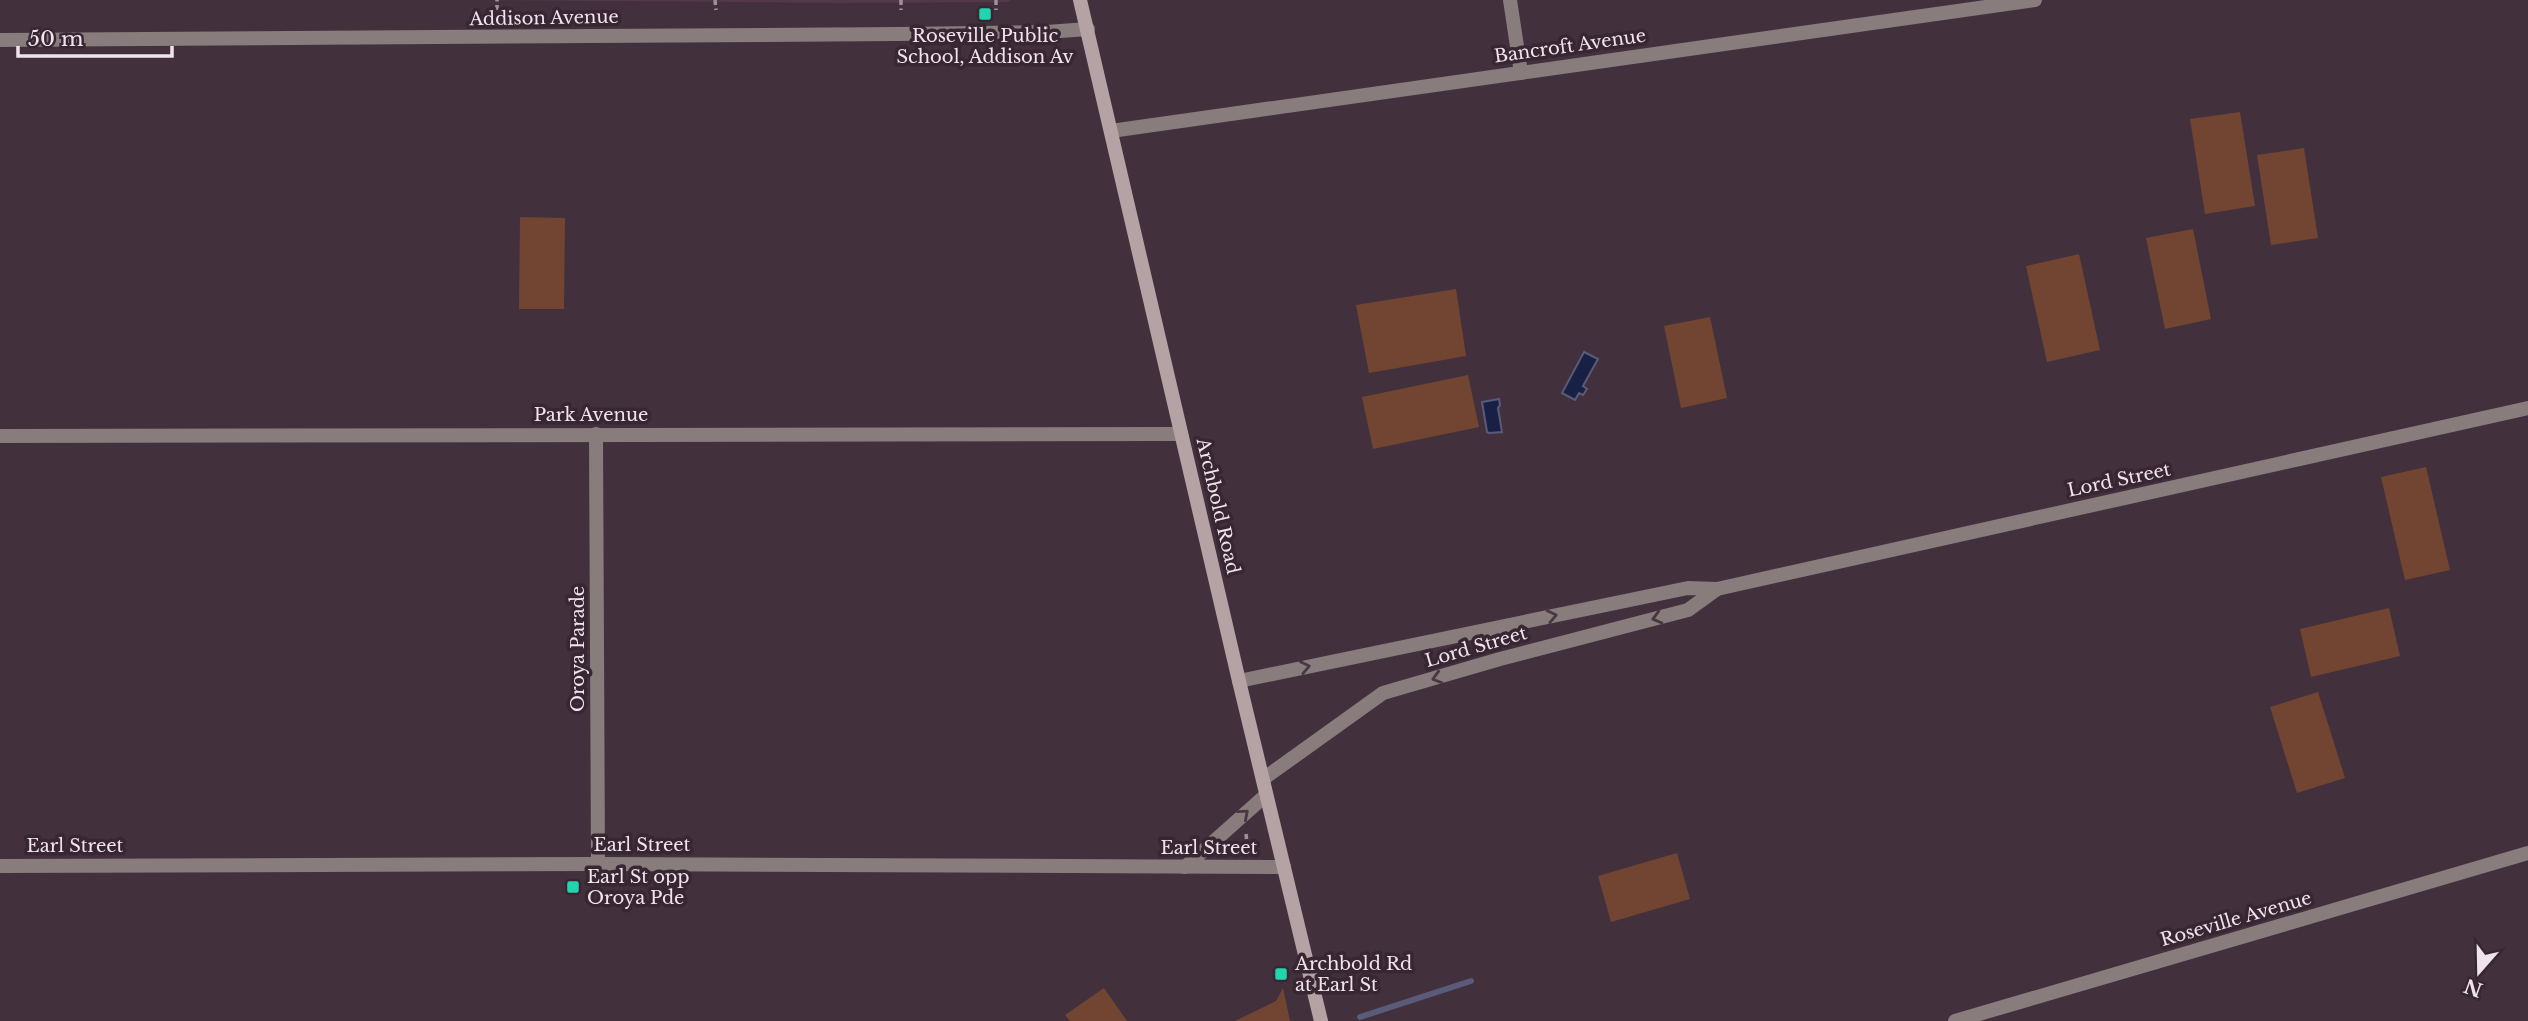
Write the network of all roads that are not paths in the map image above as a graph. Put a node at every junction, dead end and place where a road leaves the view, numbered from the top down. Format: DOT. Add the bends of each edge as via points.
graph roads {
  1 [pos="1080,0"];
  2 [pos="1510,0"];
  3 [pos="2035,0"];
  4 [pos="1946,6"];
  5 [pos="1088,29"];
  6 [pos="0,40"];
  7 [pos="1521,73"];
  8 [pos="1111,131"];
  9 [pos="2528,408"];
  10 [pos="596,434"];
  11 [pos="1181,434"];
  12 [pos="0,436"];
  13 [pos="1717,589"];
  14 [pos="1239,681"];
  15 [pos="1262,779"];
  16 [pos="1266,795"];
  17 [pos="2528,853"];
  18 [pos="598,864"];
  19 [pos="0,866"];
  20 [pos="1185,867"];
  21 [pos="1284,867"];
  22 [pos="1321,1021"];
  23 [pos="1955,1021"];
  1 -- 5 [label="main road, Archbold Road"];
  2 -- 7 [label="street"];
  3 -- 4 [label="street, Bancroft Avenue"];
  4 -- 7 [label="street, Bancroft Avenue"];
  5 -- 6 [label="street, Addison Avenue"];
  5 -- 8 [label="main road, Archbold Road"];
  7 -- 8 [label="street, Bancroft Avenue"];
  8 -- 11 [label="main road, Archbold Road"];
  9 -- 13 [label="street, Lord Street"];
  10 -- 11 [label="street, Park Avenue"];
  10 -- 12 [label="street, Park Avenue"];
  10 -- 18 [label="street, Oroya Parade"];
  11 -- 14 [label="main road, Archbold Road"];
  14 -- 13 [label="street, Lord Street, one-way" via="1688,588"];
  13 -- 15 [label="street, Lord Street, one-way" via="1688,610 1383,694"];
  14 -- 15 [label="main road, Archbold Road"];
  15 -- 16 [label="main road, Archbold Road"];
  20 -- 16 [label="street, one-way"];
  16 -- 21 [label="main road, Archbold Road"];
  17 -- 23 [label="street, Roseville Avenue"];
  18 -- 19 [label="street, Earl Street"];
  18 -- 20 [label="street, Earl Street"];
  20 -- 21 [label="street, Earl Street"];
  21 -- 22 [label="main road, Archbold Road"];
}
